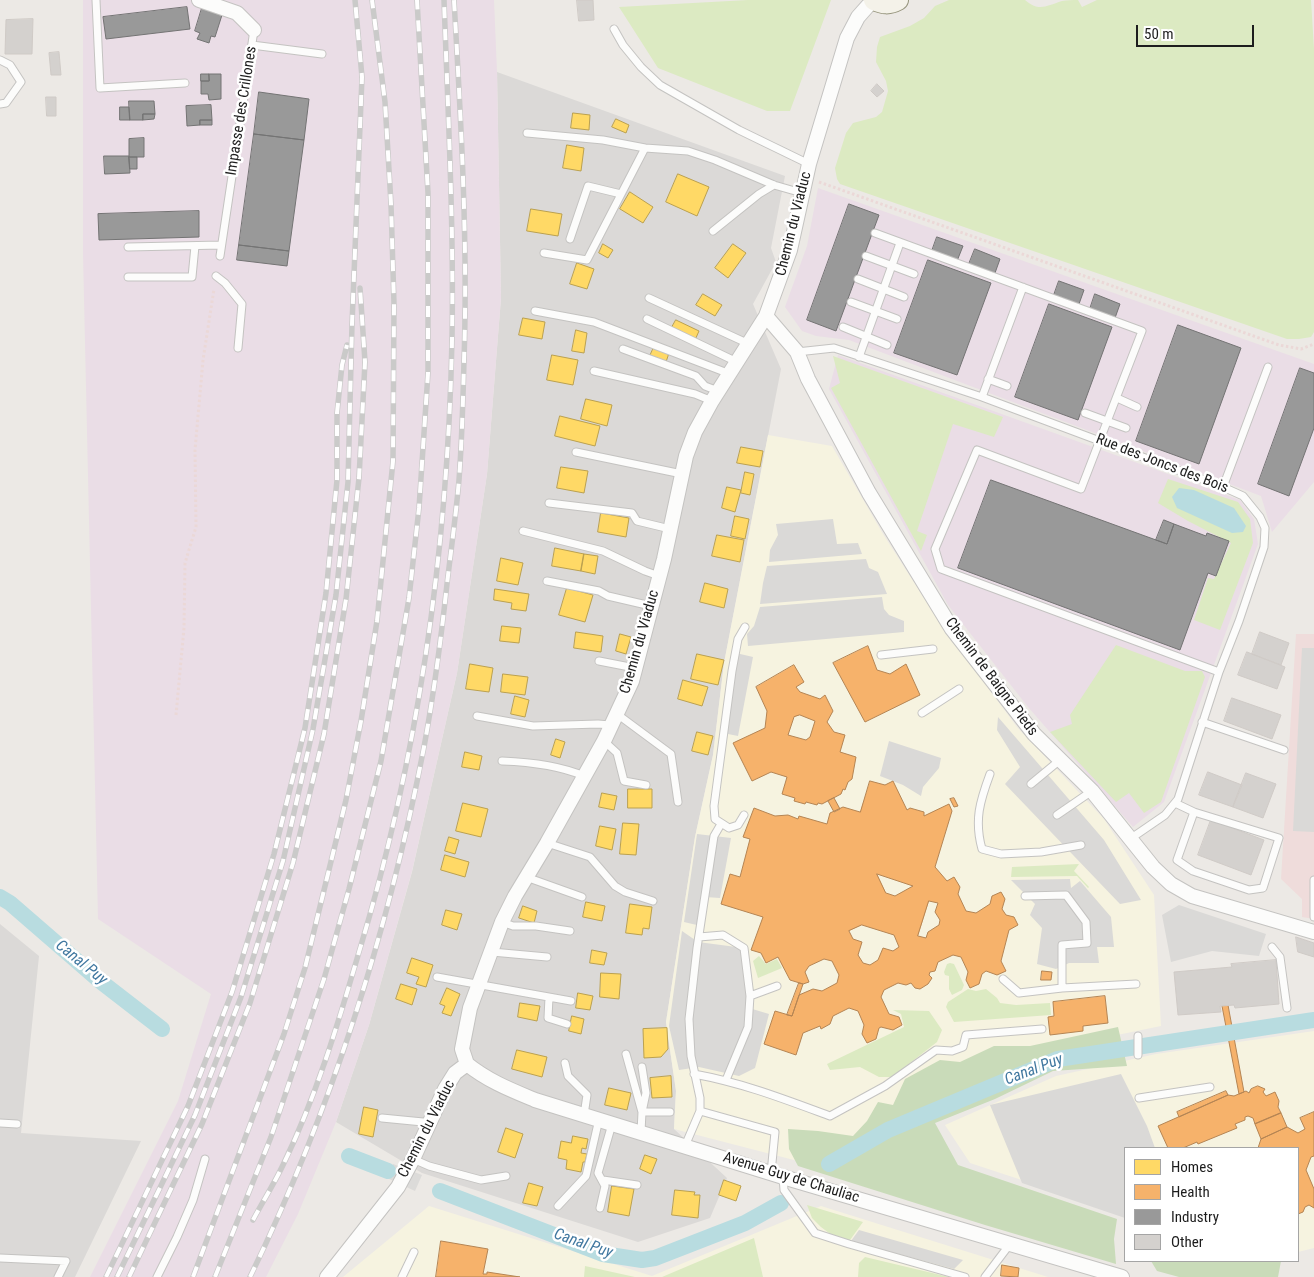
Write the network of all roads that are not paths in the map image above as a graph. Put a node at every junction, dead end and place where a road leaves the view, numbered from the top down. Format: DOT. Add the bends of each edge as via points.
graph roads {
  1 [pos="96,0"];
  2 [pos="199,0"];
  3 [pos="874,0"];
  4 [pos="898,0"];
  5 [pos="614,29"];
  6 [pos="254,30"];
  7 [pos="252,45"];
  8 [pos="322,54"];
  9 [pos="0,60"];
  10 [pos="185,83"];
  11 [pos="0,104"];
  12 [pos="526,133"];
  13 [pos="644,148"];
  14 [pos="809,164"];
  15 [pos="774,185"];
  16 [pos="621,194"];
  17 [pos="802,194"];
  18 [pos="713,231"];
  19 [pos="875,233"];
  20 [pos="570,239"];
  21 [pos="900,242"];
  22 [pos="221,245"];
  23 [pos="195,246"];
  24 [pos="128,247"];
  25 [pos="544,253"];
  26 [pos="220,256"];
  27 [pos="866,256"];
  28 [pos="891,266"];
  29 [pos="914,274"];
  30 [pos="216,276"];
  31 [pos="128,277"];
  32 [pos="858,279"];
  33 [pos="1023,287"];
  34 [pos="883,288"];
  35 [pos="904,297"];
  36 [pos="648,298"];
  37 [pos="851,302"];
  38 [pos="535,311"];
  39 [pos="875,311"];
  40 [pos="766,316"];
  41 [pos="647,319"];
  42 [pos="897,319"];
  43 [pos="843,327"];
  44 [pos="866,336"];
  45 [pos="748,344"];
  46 [pos="887,344"];
  47 [pos="238,348"];
  48 [pos="623,349"];
  49 [pos="797,352"];
  50 [pos="859,357"];
  51 [pos="1268,367"];
  52 [pos="733,368"];
  53 [pos="594,371"];
  54 [pos="988,379"];
  55 [pos="1007,386"];
  56 [pos="715,396"];
  57 [pos="982,397"];
  58 [pos="1117,398"];
  59 [pos="1137,407"];
  60 [pos="1084,412"];
  61 [pos="1108,420"];
  62 [pos="1126,428"];
  63 [pos="1100,440"];
  64 [pos="576,452"];
  65 [pos="682,474"];
  66 [pos="1223,487"];
  67 [pos="549,502"];
  68 [pos="670,529"];
  69 [pos="523,531"];
  70 [pos="659,576"];
  71 [pos="547,581"];
  72 [pos="652,606"];
  73 [pos="745,627"];
  74 [pos="933,649"];
  75 [pos="881,655"];
  76 [pos="599,661"];
  77 [pos="635,668"];
  78 [pos="1219,672"];
  79 [pos="959,689"];
  80 [pos="922,714"];
  81 [pos="477,716"];
  82 [pos="614,720"];
  83 [pos="1202,722"];
  84 [pos="604,741"];
  85 [pos="1284,750"];
  86 [pos="1060,760"];
  87 [pos="502,761"];
  88 [pos="990,774"];
  89 [pos="584,776"];
  90 [pos="1030,784"];
  91 [pos="646,785"];
  92 [pos="1092,791"];
  93 [pos="678,802"];
  94 [pos="1175,803"];
  95 [pos="1194,812"];
  96 [pos="744,815"];
  97 [pos="1057,816"];
  98 [pos="721,824"];
  99 [pos="1130,839"];
  100 [pos="547,843"];
  101 [pos="1081,846"];
  102 [pos="526,877"];
  103 [pos="1314,880"];
  104 [pos="1025,896"];
  105 [pos="582,897"];
  106 [pos="653,900"];
  107 [pos="1314,917"];
  108 [pos="502,922"];
  109 [pos="570,931"];
  110 [pos="1314,932"];
  111 [pos="699,937"];
  112 [pos="1272,947"];
  113 [pos="492,952"];
  114 [pos="547,957"];
  115 [pos="437,977"];
  116 [pos="1003,980"];
  117 [pos="1136,984"];
  118 [pos="480,985"];
  119 [pos="777,986"];
  120 [pos="1062,988"];
  121 [pos="549,996"];
  122 [pos="750,996"];
  123 [pos="571,1000"];
  124 [pos="1287,1008"];
  125 [pos="567,1024"];
  126 [pos="1042,1029"];
  127 [pos="1138,1036"];
  128 [pos="626,1054"];
  129 [pos="1138,1054"];
  130 [pos="564,1063"];
  131 [pos="467,1064"];
  132 [pos="642,1067"];
  133 [pos="694,1074"];
  134 [pos="726,1080"];
  135 [pos="1210,1087"];
  136 [pos="1139,1098"];
  137 [pos="700,1111"];
  138 [pos="642,1112"];
  139 [pos="670,1112"];
  140 [pos="584,1114"];
  141 [pos="382,1118"];
  142 [pos="599,1119"];
  143 [pos="0,1123"];
  144 [pos="612,1123"];
  145 [pos="17,1124"];
  146 [pos="429,1125"];
  147 [pos="641,1132"];
  148 [pos="686,1146"];
  149 [pos="205,1159"];
  150 [pos="410,1164"];
  151 [pos="506,1176"];
  152 [pos="783,1176"];
  153 [pos="603,1180"];
  154 [pos="637,1185"];
  155 [pos="558,1206"];
  156 [pos="600,1208"];
  157 [pos="1010,1244"];
  158 [pos="414,1252"];
  159 [pos="0,1258"];
  160 [pos="58,1277"];
  161 [pos="157,1277"];
  162 [pos="326,1277"];
  163 [pos="402,1277"];
  164 [pos="965,1277"];
  165 [pos="984,1277"];
  166 [pos="1122,1277"];
  1 -- 10 [label="lane" via="100,88"];
  2 -- 6 [label="street, Impasse des Crillones" via="237,13"];
  3 -- 4 [label="main road" via="882,4"];
  3 -- 14 [label="street, Chemin du Viaduc" via="858,17 847,38"];
  5 -- 14 [label="lane" via="623,46 660,85 739,130"];
  6 -- 7 [label="lane, Impasse des Crillones"];
  7 -- 8 [label="lane"];
  7 -- 22 [label="lane, Impasse des Crillones"];
  9 -- 11 [label="lane" via="10,65 21,82 6,103"];
  12 -- 13 [label="lane" via="603,140"];
  13 -- 15 [label="lane" via="688,151"];
  13 -- 16 [label="lane"];
  14 -- 17 [label="street, Chemin du Viaduc"];
  15 -- 17 [label="lane"];
  15 -- 18 [label="lane"];
  16 -- 20 [label="lane" via="588,186"];
  16 -- 25 [label="lane" via="588,260"];
  17 -- 40 [label="street, Chemin du Viaduc" via="790,250"];
  19 -- 21 [label="lane"];
  21 -- 28 [label="lane"];
  21 -- 33 [label="lane"];
  22 -- 23 [label="lane"];
  22 -- 26 [label="lane, Impasse des Crillones"];
  23 -- 24 [label="lane"];
  23 -- 31 [label="lane" via="192,276"];
  27 -- 28 [label="lane"];
  28 -- 29 [label="lane"];
  28 -- 34 [label="lane"];
  30 -- 47 [label="lane" via="242,304"];
  32 -- 34 [label="lane"];
  33 -- 54 [label="lane"];
  33 -- 58 [label="lane" via="1142,331"];
  34 -- 35 [label="lane"];
  34 -- 39 [label="lane"];
  36 -- 45 [label="lane"];
  37 -- 39 [label="lane"];
  38 -- 52 [label="lane" via="594,322"];
  39 -- 42 [label="lane"];
  39 -- 44 [label="lane"];
  40 -- 45 [label="street, Chemin du Viaduc"];
  40 -- 49 [label="street, Chemin de Baigne Pieds"];
  41 -- 52 [label="lane"];
  43 -- 44 [label="lane"];
  44 -- 46 [label="lane"];
  44 -- 50 [label="lane"];
  45 -- 52 [label="street, Chemin du Viaduc"];
  48 -- 56 [label="lane" via="696,376"];
  49 -- 50 [label="lane, Rue des Joncs des Bois" via="834,348"];
  49 -- 86 [label="street, Chemin de Baigne Pieds" via="869,493 952,629 1034,734"];
  50 -- 57 [label="lane, Rue des Joncs des Bois"];
  51 -- 66 [label="lane"];
  52 -- 56 [label="street, Chemin du Viaduc"];
  53 -- 56 [label="lane"];
  54 -- 55 [label="lane"];
  54 -- 57 [label="lane"];
  56 -- 65 [label="street, Chemin du Viaduc" via="695,432"];
  57 -- 63 [label="lane, Rue des Joncs des Bois"];
  58 -- 59 [label="lane"];
  58 -- 61 [label="lane"];
  60 -- 61 [label="lane"];
  61 -- 62 [label="lane"];
  61 -- 63 [label="lane"];
  63 -- 66 [label="lane, Rue des Joncs des Bois"];
  63 -- 78 [label="lane" via="1081,488 977,450 935,549 941,569"];
  64 -- 65 [label="lane"];
  65 -- 68 [label="street, Chemin du Viaduc"];
  66 -- 78 [label="lane, Rue des Joncs des Bois" via="1243,496 1265,528 1264,547"];
  67 -- 68 [label="lane" via="632,513 637,521"];
  68 -- 70 [label="street, Chemin du Viaduc"];
  69 -- 70 [label="lane" via="603,551"];
  70 -- 72 [label="street, Chemin du Viaduc"];
  71 -- 72 [label="lane"];
  72 -- 77 [label="street, Chemin du Viaduc"];
  73 -- 98 [label="lane" via="738,638 732,671 715,798 715,819"];
  74 -- 75 [label="lane"];
  76 -- 77 [label="lane"];
  77 -- 82 [label="street, Chemin du Viaduc"];
  78 -- 83 [label="lane, Rue des Joncs des Bois"];
  79 -- 80 [label="lane"];
  81 -- 82 [label="lane" via="533,726 598,724"];
  82 -- 84 [label="street, Chemin du Viaduc"];
  82 -- 93 [label="lane" via="671,754"];
  83 -- 85 [label="lane"];
  83 -- 94 [label="lane, Rue des Joncs des Bois"];
  84 -- 89 [label="street, Chemin du Viaduc"];
  84 -- 91 [label="lane" via="618,753 624,782"];
  86 -- 90 [label="lane"];
  86 -- 92 [label="street, Chemin de Baigne Pieds"];
  87 -- 89 [label="lane" via="528,762"];
  88 -- 101 [label="lane" via="980,802 978,833 982,849 1001,854"];
  89 -- 100 [label="street, Chemin du Viaduc"];
  92 -- 97 [label="lane"];
  92 -- 99 [label="street, Chemin de Baigne Pieds"];
  94 -- 95 [label="lane"];
  94 -- 99 [label="lane, Rue des Joncs des Bois" via="1165,815"];
  95 -- 95 [label="lane" via="1177,860 1193,871 1249,890 1263,888 1279,838"];
  96 -- 98 [label="lane" via="738,825 729,828"];
  98 -- 111 [label="lane" via="714,836"];
  99 -- 110 [label="street, Chemin de Baigne Pieds" via="1171,884 1192,896"];
  100 -- 102 [label="street, Chemin du Viaduc"];
  100 -- 106 [label="lane" via="590,857 615,886"];
  102 -- 105 [label="lane"];
  102 -- 108 [label="street, Chemin du Viaduc"];
  103 -- 107 [label="lane"];
  104 -- 120 [label="lane" via="1066,895 1086,922 1087,943 1062,945"];
  108 -- 109 [label="lane" via="513,926"];
  108 -- 113 [label="street, Chemin du Viaduc"];
  111 -- 122 [label="lane" via="723,935 744,948"];
  111 -- 133 [label="lane" via="689,1020"];
  112 -- 124 [label="lane" via="1280,957"];
  113 -- 114 [label="lane"];
  113 -- 118 [label="street, Chemin du Viaduc"];
  115 -- 118 [label="lane"];
  116 -- 120 [label="lane" via="1019,993"];
  117 -- 120 [label="lane"];
  118 -- 121 [label="lane"];
  118 -- 131 [label="street, Chemin du Viaduc" via="464,1033 462,1049"];
  119 -- 122 [label="lane"];
  121 -- 123 [label="lane"];
  121 -- 125 [label="lane" via="548,1018"];
  122 -- 134 [label="lane" via="748,1027"];
  126 -- 134 [label="lane" via="966,1035 963,1046 952,1051 936,1050 885,1086 830,1116"];
  127 -- 129 [label="lane"];
  128 -- 138 [label="lane"];
  130 -- 140 [label="lane" via="568,1076 588,1094"];
  131 -- 140 [label="street, Avenue Guy de Chauliac" via="502,1087"];
  131 -- 146 [label="street, Chemin du Viaduc" via="455,1073 445,1089"];
  132 -- 138 [label="lane" via="646,1093"];
  133 -- 134 [label="lane"];
  133 -- 137 [label="lane"];
  135 -- 136 [label="lane"];
  137 -- 148 [label="lane"];
  137 -- 152 [label="lane" via="775,1132"];
  138 -- 139 [label="lane"];
  138 -- 147 [label="lane"];
  140 -- 142 [label="street, Avenue Guy de Chauliac"];
  141 -- 146 [label="lane"];
  142 -- 144 [label="street, Avenue Guy de Chauliac"];
  142 -- 155 [label="lane" via="586,1176"];
  143 -- 145 [label="lane"];
  144 -- 147 [label="street, Avenue Guy de Chauliac"];
  144 -- 153 [label="lane" via="598,1173"];
  146 -- 150 [label="street, Chemin du Viaduc"];
  147 -- 148 [label="street, Avenue Guy de Chauliac"];
  148 -- 152 [label="street, Avenue Guy de Chauliac"];
  149 -- 161 [label="lane" via="193,1200"];
  150 -- 151 [label="lane" via="481,1180"];
  150 -- 162 [label="street, Chemin du Viaduc" via="398,1186"];
  152 -- 157 [label="street, Avenue Guy de Chauliac"];
  152 -- 164 [label="lane" via="784,1190 816,1233"];
  153 -- 154 [label="lane"];
  153 -- 156 [label="lane" via="605,1186"];
  157 -- 165 [label="lane"];
  157 -- 166 [label="street, Avenue Guy de Chauliac"];
  158 -- 163 [label="lane"];
  159 -- 160 [label="lane" via="66,1261"];
}
